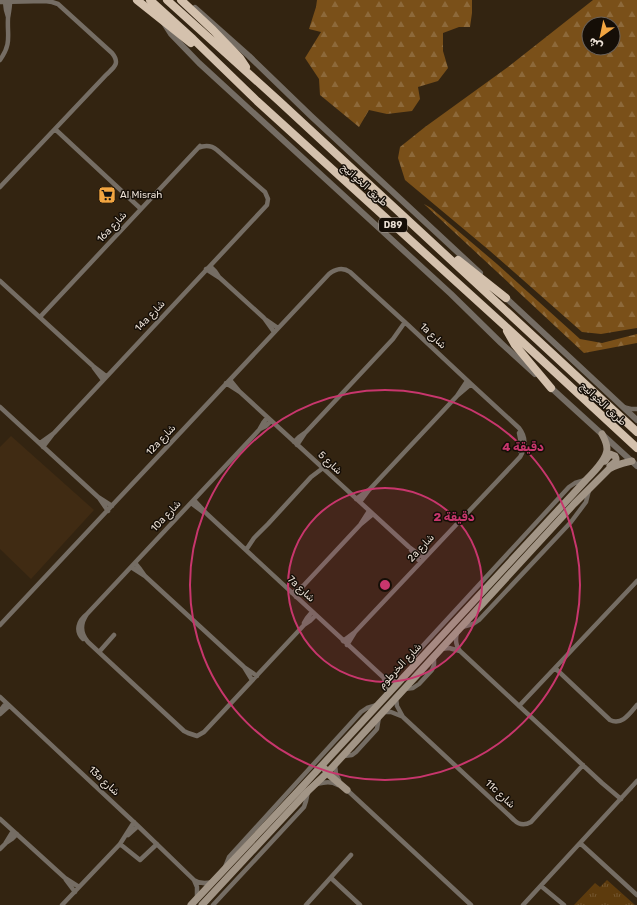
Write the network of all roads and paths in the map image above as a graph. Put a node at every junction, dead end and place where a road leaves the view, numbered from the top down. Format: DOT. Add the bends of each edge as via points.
graph roads {
  1 [pos="137,0"];
  2 [pos="150,0"];
  3 [pos="167,0"];
  4 [pos="180,0"];
  5 [pos="186,0"];
  6 [pos="5,2"];
  7 [pos="164,22"];
  8 [pos="214,59"];
  9 [pos="0,60"];
  10 [pos="248,73"];
  11 [pos="55,129"];
  12 [pos="0,187"];
  13 [pos="266,200"];
  14 [pos="141,209"];
  15 [pos="424,234"];
  16 [pos="208,268"];
  17 [pos="337,269"];
  18 [pos="0,281"];
  19 [pos="506,298"];
  20 [pos="40,317"];
  21 [pos="264,318"];
  22 [pos="407,324"];
  23 [pos="505,326"];
  24 [pos="278,328"];
  25 [pos="274,332"];
  26 [pos="105,378"];
  27 [pos="228,382"];
  28 [pos="469,383"];
  29 [pos="551,388"];
  30 [pos="0,406"];
  31 [pos="623,407"];
  32 [pos="637,409"];
  33 [pos="269,419"];
  34 [pos="637,420"];
  35 [pos="637,432"];
  36 [pos="602,434"];
  37 [pos="523,440"];
  38 [pos="295,443"];
  39 [pos="42,445"];
  40 [pos="637,448"];
  41 [pos="634,464"];
  42 [pos="321,466"];
  43 [pos="597,467"];
  44 [pos="604,474"];
  45 [pos="586,480"];
  46 [pos="589,489"];
  47 [pos="98,497"];
  48 [pos="193,501"];
  49 [pos="358,501"];
  50 [pos="112,506"];
  51 [pos="108,510"];
  52 [pos="371,513"];
  53 [pos="244,549"];
  54 [pos="422,560"];
  55 [pos="133,565"];
  56 [pos="496,577"];
  57 [pos="637,581"];
  58 [pos="304,585"];
  59 [pos="292,593"];
  60 [pos="489,596"];
  61 [pos="296,597"];
  62 [pos="314,614"];
  63 [pos="0,625"];
  64 [pos="459,630"];
  65 [pos="355,632"];
  66 [pos="114,635"];
  67 [pos="343,641"];
  68 [pos="347,645"];
  69 [pos="441,649"];
  70 [pos="460,651"];
  71 [pos="98,652"];
  72 [pos="244,667"];
  73 [pos="412,668"];
  74 [pos="555,668"];
  75 [pos="256,676"];
  76 [pos="383,677"];
  77 [pos="252,680"];
  78 [pos="401,680"];
  79 [pos="388,694"];
  80 [pos="0,697"];
  81 [pos="396,698"];
  82 [pos="8,704"];
  83 [pos="378,704"];
  84 [pos="637,704"];
  85 [pos="519,706"];
  86 [pos="0,710"];
  87 [pos="0,714"];
  88 [pos="381,714"];
  89 [pos="403,717"];
  90 [pos="356,730"];
  91 [pos="335,764"];
  92 [pos="583,765"];
  93 [pos="327,773"];
  94 [pos="637,781"];
  95 [pos="316,784"];
  96 [pos="347,790"];
  97 [pos="308,791"];
  98 [pos="620,800"];
  99 [pos="0,819"];
  100 [pos="136,824"];
  101 [pos="15,833"];
  102 [pos="580,843"];
  103 [pos="120,844"];
  104 [pos="157,844"];
  105 [pos="0,849"];
  106 [pos="352,856"];
  107 [pos="225,868"];
  108 [pos="65,878"];
  109 [pos="331,878"];
  110 [pos="194,880"];
  111 [pos="212,882"];
  112 [pos="542,884"];
  113 [pos="79,887"];
  114 [pos="75,892"];
  115 [pos="637,895"];
  116 [pos="197,898"];
  117 [pos="562,903"];
  118 [pos="62,905"];
  119 [pos="191,905"];
  120 [pos="202,905"];
  121 [pos="213,905"];
  122 [pos="306,905"];
  123 [pos="360,905"];
  124 [pos="471,905"];
  125 [pos="523,905"];
  1 -- 7 [label="highway"];
  2 -- 8 [label="highway, طريق الخوانيج / D89"];
  3 -- 10 [label="highway, طريق الخوانيج / D89"];
  4 -- 10 [label="highway" via="240,58"];
  5 -- 19 [label="street"];
  6 -- 9 [label="street" via="8,42"];
  6 -- 11 [label="street" via="48,1 58,4 115,57 109,72"];
  7 -- 8 [label="highway"];
  7 -- 29 [label="street" via="171,34 217,80"];
  8 -- 23 [label="highway, طريق الخوانيج / D89"];
  10 -- 15 [label="highway, طريق الخوانيج / D89"];
  11 -- 12 [label="street"];
  11 -- 14 [label="street"];
  13 -- 14 [label="street, 16a شارع" via="261,190 217,150 208,144 202,144"];
  13 -- 16 [label="street, 14a شارع" via="266,207"];
  14 -- 20 [label="street, 16a شارع"];
  15 -- 19 [label="highway"];
  15 -- 35 [label="highway, طريق الخوانيج / D89"];
  16 -- 21 [label="street"];
  16 -- 26 [label="street, 14a شارع"];
  17 -- 22 [label="street, 1a شارع" via="350,272"];
  17 -- 24 [label="street, 12a شارع" via="328,274"];
  18 -- 20 [label="street"];
  19 -- 31 [label="street"];
  20 -- 26 [label="street"];
  21 -- 24 [label="street"];
  21 -- 25 [label="street"];
  22 -- 28 [label="street, 1a شارع"];
  22 -- 38 [label="street"];
  23 -- 29 [label="highway" via="515,345"];
  23 -- 40 [label="highway, طريق الخوانيج / D89"];
  24 -- 25 [label="street, 12a شارع"];
  25 -- 27 [label="street, 12a شارع"];
  26 -- 39 [label="street, 14a شارع"];
  27 -- 33 [label="street, شارع 5"];
  27 -- 50 [label="street, 12a شارع"];
  28 -- 37 [label="street, 1a شارع" via="519,428"];
  28 -- 49 [label="street"];
  29 -- 36 [label="street"];
  30 -- 39 [label="street"];
  31 -- 32 [label="street"];
  31 -- 34 [label="street"];
  33 -- 38 [label="street, شارع 5"];
  33 -- 48 [label="street, 10a شارع" via="266,426 259,430"];
  36 -- 41 [label="street"];
  36 -- 43 [label="main road, شارع الخرطوم" via="607,451"];
  37 -- 54 [label="street, 2a شارع" via="524,450 520,457"];
  38 -- 42 [label="street, شارع 5"];
  39 -- 47 [label="street"];
  41 -- 44 [label="main road, شارع الخرطوم" via="620,463"];
  42 -- 49 [label="street, شارع 5"];
  42 -- 53 [label="street" via="254,538 247,542"];
  43 -- 44 [label="main road" via="610,454 615,456 616,461"];
  43 -- 45 [label="main road, شارع الخرطوم"];
  44 -- 46 [label="main road, شارع الخرطوم"];
  45 -- 56 [label="main road, شارع الخرطوم"];
  45 -- 73 [label="street" via="569,487 418,651"];
  46 -- 60 [label="main road, شارع الخرطوم"];
  46 -- 64 [label="street" via="586,502 571,522 479,620"];
  47 -- 50 [label="street"];
  47 -- 51 [label="street"];
  48 -- 53 [label="street, 7a شارع"];
  48 -- 55 [label="street, 10a شارع"];
  49 -- 52 [label="street, شارع 5"];
  50 -- 51 [label="street, 12a شارع"];
  51 -- 63 [label="street, 12a شارع"];
  52 -- 54 [label="street, شارع 5"];
  52 -- 58 [label="street"];
  53 -- 59 [label="street, 7a شارع"];
  54 -- 65 [label="street, 2a شارع"];
  55 -- 71 [label="street, 10a شارع" via="87,614 80,627 84,637"];
  55 -- 72 [label="street"];
  56 -- 60 [label="main road" via="498,582"];
  56 -- 73 [label="main road, شارع الخرطوم"];
  57 -- 74 [label="street"];
  58 -- 59 [label="street"];
  58 -- 61 [label="street"];
  59 -- 61 [label="street, 7a شارع"];
  60 -- 64 [label="main road, شارع الخرطوم"];
  61 -- 62 [label="street, 7a شارع"];
  62 -- 67 [label="street, 7a شارع"];
  62 -- 75 [label="street"];
  64 -- 69 [label="main road, شارع الخرطوم"];
  64 -- 70 [label="street" via="456,644"];
  65 -- 67 [label="street, 2a شارع"];
  65 -- 68 [label="street, 2a شارع"];
  66 -- 71 [label="street"];
  67 -- 68 [label="street, 7a شارع"];
  68 -- 76 [label="street, 7a شارع"];
  69 -- 70 [label="street"];
  69 -- 81 [label="main road, شارع الخرطوم"];
  70 -- 85 [label="street"];
  71 -- 77 [label="street" via="184,731 198,736"];
  72 -- 75 [label="street"];
  72 -- 77 [label="street"];
  73 -- 78 [label="main road, شارع الخرطوم"];
  74 -- 84 [label="street" via="613,722 620,722"];
  74 -- 85 [label="street"];
  75 -- 77 [label="street"];
  76 -- 78 [label="street" via="393,682"];
  76 -- 79 [label="street"];
  78 -- 79 [label="main road, شارع الخرطوم"];
  79 -- 83 [label="main road, شارع الخرطوم"];
  80 -- 82 [label="street, 13a شارع"];
  81 -- 88 [label="main road, شارع الخرطوم"];
  81 -- 89 [label="street, 11c شارع"];
  82 -- 86 [label="street"];
  82 -- 87 [label="street"];
  82 -- 100 [label="street, 13a شارع"];
  83 -- 90 [label="main road, شارع الخرطوم"];
  83 -- 107 [label="street" via="362,712 229,857"];
  85 -- 92 [label="street"];
  88 -- 89 [label="street, 11c شارع" via="391,712"];
  88 -- 91 [label="main road, شارع الخرطوم"];
  89 -- 92 [label="street, 11c شارع" via="519,824 525,825 530,822"];
  90 -- 93 [label="main road" via="326,767"];
  90 -- 107 [label="main road, شارع الخرطوم"];
  91 -- 93 [label="main road, شارع الخرطوم"];
  91 -- 96 [label="street" via="337,777"];
  92 -- 98 [label="street"];
  93 -- 95 [label="main road, شارع الخرطوم"];
  93 -- 96 [label="main road"];
  94 -- 98 [label="street"];
  95 -- 96 [label="street" via="331,782"];
  95 -- 97 [label="main road, شارع الخرطوم"];
  96 -- 124 [label="street"];
  97 -- 120 [label="main road, شارع الخرطوم"];
  97 -- 121 [label="street" via="304,807"];
  98 -- 102 [label="street"];
  99 -- 101 [label="street"];
  100 -- 103 [label="street"];
  100 -- 104 [label="street, 13a شارع"];
  101 -- 105 [label="street"];
  101 -- 108 [label="street"];
  102 -- 112 [label="street"];
  102 -- 115 [label="street"];
  103 -- 104 [label="street" via="140,860"];
  103 -- 113 [label="street"];
  104 -- 110 [label="street, 13a شارع"];
  106 -- 109 [label="street"];
  107 -- 111 [label="main road, شارع الخرطوم"];
  108 -- 113 [label="street"];
  108 -- 114 [label="street"];
  109 -- 122 [label="street"];
  109 -- 123 [label="street"];
  110 -- 111 [label="street"];
  110 -- 116 [label="street"];
  111 -- 116 [label="main road, شارع الخرطوم"];
  112 -- 117 [label="street"];
  112 -- 125 [label="street"];
  113 -- 114 [label="street"];
  114 -- 118 [label="street"];
  116 -- 119 [label="main road, شارع الخرطوم"];
}
